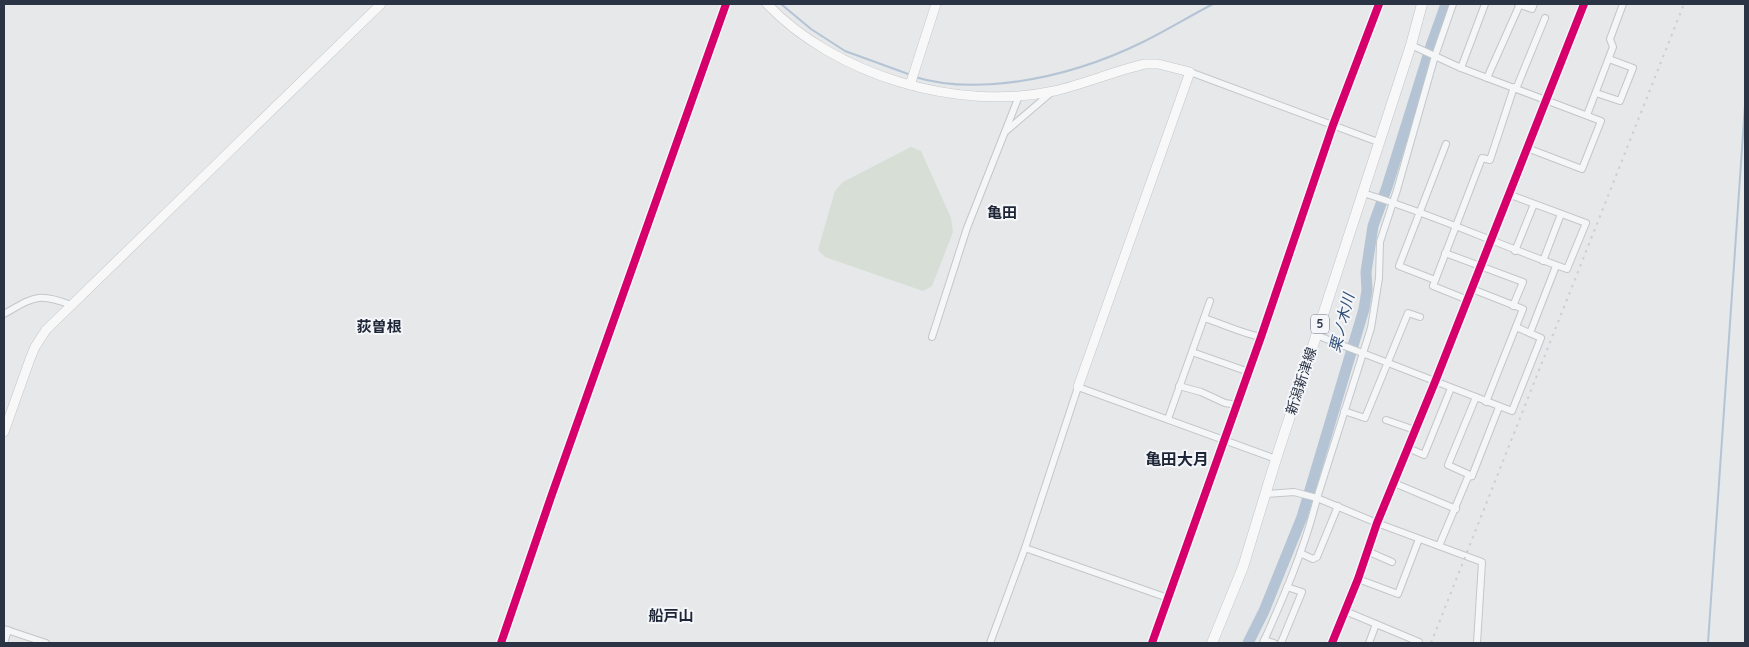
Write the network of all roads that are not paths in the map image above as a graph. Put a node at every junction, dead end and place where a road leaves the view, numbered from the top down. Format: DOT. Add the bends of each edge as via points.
graph roads {
  1 [pos="381,4"];
  2 [pos="726,4"];
  3 [pos="767,4"];
  4 [pos="936,4"];
  5 [pos="1379,4"];
  6 [pos="1422,4"];
  7 [pos="1453,4"];
  8 [pos="1485,4"];
  9 [pos="1519,4"];
  10 [pos="1534,4"];
  11 [pos="1584,4"];
  12 [pos="1622,4"];
  13 [pos="1545,18"];
  14 [pos="1410,45"];
  15 [pos="1435,56"];
  16 [pos="1609,59"];
  17 [pos="1461,68"];
  18 [pos="1190,72"];
  19 [pos="1487,78"];
  20 [pos="911,84"];
  21 [pos="1515,88"];
  22 [pos="1053,91"];
  23 [pos="1596,93"];
  24 [pos="1018,96"];
  25 [pos="1546,99"];
  26 [pos="1587,115"];
  27 [pos="1333,125"];
  28 [pos="1004,132"];
  29 [pos="1378,142"];
  30 [pos="1446,144"];
  31 [pos="1527,148"];
  32 [pos="1363,193"];
  33 [pos="1508,194"];
  34 [pos="1393,202"];
  35 [pos="1534,204"];
  36 [pos="1420,213"];
  37 [pos="1561,214"];
  38 [pos="1455,227"];
  39 [pos="1490,240"];
  40 [pos="1515,251"];
  41 [pos="1445,253"];
  42 [pos="1543,261"];
  43 [pos="1556,266"];
  44 [pos="1481,267"];
  45 [pos="1435,280"];
  46 [pos="1472,289"];
  47 [pos="1468,300"];
  48 [pos="1210,301"];
  49 [pos="71,305"];
  50 [pos="1514,306"];
  51 [pos="4,314"];
  52 [pos="1420,317"];
  53 [pos="1204,318"];
  54 [pos="1516,327"];
  55 [pos="1530,333"];
  56 [pos="1316,335"];
  57 [pos="932,337"];
  58 [pos="1261,337"];
  59 [pos="1192,352"];
  60 [pos="1362,354"];
  61 [pos="1388,364"];
  62 [pos="1248,372"];
  63 [pos="1436,382"];
  64 [pos="1179,386"];
  65 [pos="1078,387"];
  66 [pos="1451,388"];
  67 [pos="1476,397"];
  68 [pos="1486,402"];
  69 [pos="1237,405"];
  70 [pos="1499,406"];
  71 [pos="1344,411"];
  72 [pos="1168,419"];
  73 [pos="1386,420"];
  74 [pos="1415,430"];
  75 [pos="4,432"];
  76 [pos="1224,440"];
  77 [pos="1408,448"];
  78 [pos="1276,459"];
  79 [pos="1472,476"];
  80 [pos="1394,482"];
  81 [pos="1266,494"];
  82 [pos="1317,498"];
  83 [pos="1338,506"];
  84 [pos="1456,508"];
  85 [pos="1377,523"];
  86 [pos="1420,539"];
  87 [pos="1438,546"];
  88 [pos="1025,548"];
  89 [pos="1367,551"];
  90 [pos="1300,553"];
  91 [pos="1392,562"];
  92 [pos="1358,579"];
  93 [pos="1287,587"];
  94 [pos="1168,598"];
  95 [pos="1345,611"];
  96 [pos="1376,624"];
  97 [pos="6,629"];
  98 [pos="1263,642"];
  99 [pos="4,643"];
  100 [pos="46,643"];
  101 [pos="501,643"];
  102 [pos="990,643"];
  103 [pos="1152,643"];
  104 [pos="1212,643"];
  105 [pos="1274,643"];
  106 [pos="1281,643"];
  107 [pos="1332,643"];
  108 [pos="1368,643"];
  109 [pos="1419,643"];
  110 [pos="1477,643"];
  1 -- 49 [label="street"];
  2 -- 101 [label="street"];
  3 -- 20 [label="street" via="801,34 839,58 859,68"];
  4 -- 20 [label="street"];
  5 -- 27 [label="street"];
  6 -- 14 [label="main road, 新潟新津線 / 5"];
  7 -- 15 [label="street"];
  8 -- 17 [label="street"];
  9 -- 10 [label="street" via="1532,9"];
  9 -- 19 [label="street"];
  11 -- 25 [label="street"];
  12 -- 16 [label="street" via="1610,39 1614,47"];
  13 -- 21 [label="street"];
  14 -- 15 [label="street"];
  14 -- 29 [label="main road, 新潟新津線 / 5"];
  15 -- 17 [label="street"];
  15 -- 34 [label="street"];
  16 -- 23 [label="street"];
  16 -- 23 [label="street" via="1633,68 1630,76 1620,101"];
  17 -- 19 [label="street"];
  18 -- 22 [label="street" via="1144,64"];
  18 -- 27 [label="street"];
  18 -- 65 [label="street"];
  19 -- 21 [label="street"];
  20 -- 24 [label="street" via="968,96"];
  21 -- 25 [label="street"];
  21 -- 38 [label="street" via="1490,160 1482,158"];
  22 -- 24 [label="street"];
  22 -- 28 [label="street"];
  23 -- 26 [label="street"];
  24 -- 28 [label="street"];
  25 -- 26 [label="street"];
  25 -- 31 [label="street"];
  26 -- 31 [label="street" via="1601,121 1582,169"];
  27 -- 29 [label="street"];
  27 -- 58 [label="street"];
  28 -- 57 [label="street" via="967,228"];
  29 -- 32 [label="main road, 新潟新津線 / 5"];
  30 -- 36 [label="street"];
  31 -- 33 [label="street"];
  32 -- 34 [label="street"];
  32 -- 56 [label="main road, 新潟新津線 / 5"];
  33 -- 35 [label="street"];
  33 -- 39 [label="street"];
  34 -- 36 [label="street"];
  34 -- 60 [label="street" via="1380,242 1376,302"];
  35 -- 37 [label="street"];
  35 -- 40 [label="street"];
  36 -- 38 [label="street"];
  36 -- 45 [label="street" via="1399,266"];
  37 -- 42 [label="street"];
  37 -- 43 [label="street" via="1586,223 1567,270"];
  38 -- 39 [label="street"];
  38 -- 41 [label="street"];
  39 -- 40 [label="street"];
  39 -- 44 [label="street"];
  40 -- 42 [label="street"];
  41 -- 44 [label="street"];
  41 -- 45 [label="street"];
  42 -- 43 [label="street"];
  43 -- 55 [label="street"];
  44 -- 46 [label="street"];
  44 -- 50 [label="street" via="1523,282"];
  45 -- 47 [label="street" via="1433,286"];
  46 -- 47 [label="street"];
  46 -- 50 [label="street"];
  47 -- 63 [label="street"];
  48 -- 53 [label="street"];
  49 -- 51 [label="street" via="51,298 33,298"];
  49 -- 75 [label="street" via="46,330 35,347"];
  50 -- 54 [label="street" via="1523,309"];
  52 -- 61 [label="street" via="1408,313"];
  53 -- 58 [label="street"];
  53 -- 59 [label="street"];
  54 -- 55 [label="street"];
  54 -- 68 [label="street"];
  55 -- 70 [label="street" via="1541,338 1512,411"];
  56 -- 60 [label="street"];
  56 -- 78 [label="main road, 新潟新津線 / 5"];
  58 -- 62 [label="street"];
  59 -- 62 [label="street"];
  59 -- 64 [label="street"];
  60 -- 61 [label="street"];
  60 -- 71 [label="street"];
  61 -- 63 [label="street"];
  61 -- 71 [label="street" via="1365,418"];
  62 -- 69 [label="street"];
  63 -- 66 [label="street"];
  63 -- 74 [label="street"];
  64 -- 69 [label="street"];
  64 -- 72 [label="street"];
  65 -- 72 [label="street"];
  65 -- 88 [label="street"];
  66 -- 67 [label="street"];
  66 -- 77 [label="street" via="1424,455"];
  67 -- 68 [label="street"];
  67 -- 79 [label="street" via="1448,465"];
  68 -- 70 [label="street"];
  69 -- 76 [label="street"];
  70 -- 79 [label="street"];
  71 -- 82 [label="street"];
  72 -- 76 [label="street"];
  73 -- 74 [label="street"];
  74 -- 77 [label="street"];
  76 -- 78 [label="street"];
  76 -- 94 [label="street"];
  77 -- 80 [label="street"];
  78 -- 81 [label="main road, 新潟新津線 / 5"];
  79 -- 84 [label="street" via="1468,477"];
  80 -- 84 [label="street"];
  80 -- 85 [label="street"];
  81 -- 82 [label="street" via="1294,492"];
  81 -- 104 [label="main road, 新潟新津線 / 5" via="1243,567"];
  82 -- 83 [label="street"];
  82 -- 90 [label="street"];
  83 -- 85 [label="street"];
  83 -- 90 [label="street" via="1318,557 1313,559"];
  84 -- 87 [label="street"];
  85 -- 86 [label="street"];
  85 -- 89 [label="street"];
  86 -- 87 [label="street"];
  86 -- 92 [label="street" via="1398,594"];
  87 -- 110 [label="street" via="1482,562"];
  88 -- 94 [label="street"];
  88 -- 102 [label="street"];
  89 -- 91 [label="street"];
  89 -- 92 [label="street"];
  90 -- 93 [label="street"];
  92 -- 95 [label="street"];
  93 -- 98 [label="street"];
  93 -- 106 [label="street" via="1302,592"];
  94 -- 103 [label="street"];
  95 -- 96 [label="street"];
  95 -- 107 [label="street"];
  96 -- 108 [label="street"];
  96 -- 109 [label="street"];
  97 -- 99 [label="street"];
  97 -- 100 [label="street"];
  98 -- 105 [label="street"];
}
